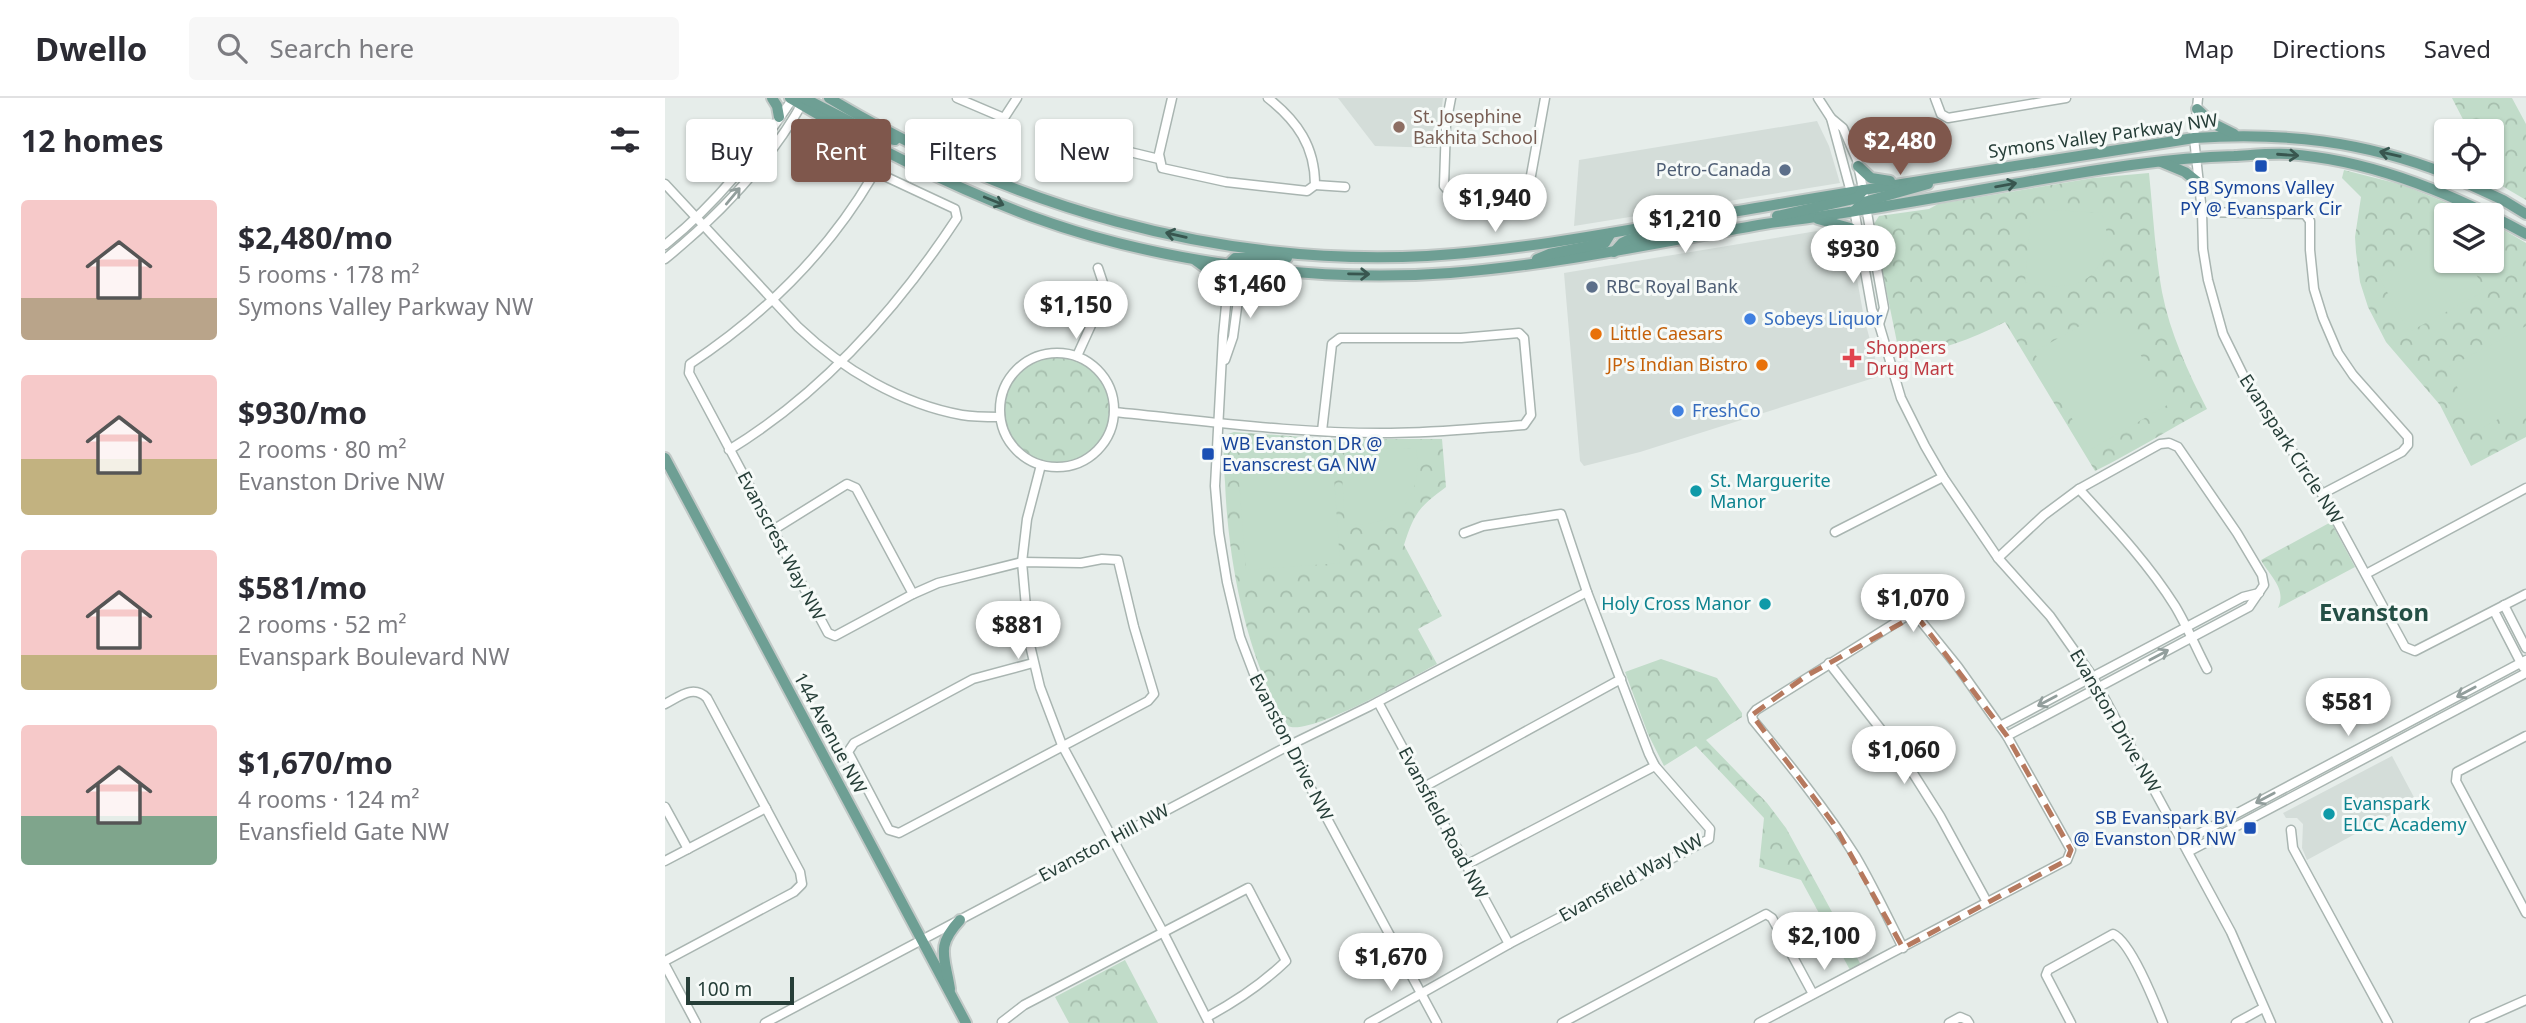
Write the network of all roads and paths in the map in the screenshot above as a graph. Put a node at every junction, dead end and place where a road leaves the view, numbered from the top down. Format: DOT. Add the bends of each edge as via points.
graph roads {
  1 [pos="772,98"];
  2 [pos="829,98"];
  3 [pos="841,98"];
  4 [pos="957,98"];
  5 [pos="1017,98"];
  6 [pos="1172,98"];
  7 [pos="1268,98"];
  8 [pos="1451,98"];
  9 [pos="1545,98"];
  10 [pos="1818,98"];
  11 [pos="1935,98"];
  12 [pos="2066,98"];
  13 [pos="798,99"];
  14 [pos="2197,103"];
  15 [pos="854,113"];
  16 [pos="779,117"];
  17 [pos="1831,118"];
  18 [pos="2237,135"];
  19 [pos="2194,138"];
  20 [pos="905,141"];
  21 [pos="1133,153"];
  22 [pos="2195,157"];
  23 [pos="1159,159"];
  24 [pos="2158,161"];
  25 [pos="1858,166"];
  26 [pos="2434,169"];
  27 [pos="1944,178"];
  28 [pos="1000,182"];
  29 [pos="1903,183"];
  30 [pos="665,184"];
  31 [pos="1315,184"];
  32 [pos="2200,184"];
  33 [pos="1345,187"];
  34 [pos="2479,189"];
  35 [pos="1859,200"];
  36 [pos="1730,212"];
  37 [pos="2202,212"];
  38 [pos="2526,214"];
  39 [pos="1812,218"];
  40 [pos="700,222"];
  41 [pos="1767,223"];
  42 [pos="1611,233"];
  43 [pos="1859,234"];
  44 [pos="2526,234"];
  45 [pos="665,245"];
  46 [pos="1614,252"];
  47 [pos="1243,257"];
  48 [pos="665,259"];
  49 [pos="1193,259"];
  50 [pos="1230,264"];
  51 [pos="1518,266"];
  52 [pos="1098,268"];
  53 [pos="1227,287"];
  54 [pos="773,300"];
  55 [pos="1879,324"];
  56 [pos="1077,356"];
  57 [pos="842,361"];
  58 [pos="1223,366"];
  59 [pos="1114,412"];
  60 [pos="1000,417"];
  61 [pos="1218,422"];
  62 [pos="1322,431"];
  63 [pos="729,450"];
  64 [pos="665,458"];
  65 [pos="1041,465"];
  66 [pos="1943,477"];
  67 [pos="2526,488"];
  68 [pos="2079,489"];
  69 [pos="2322,494"];
  70 [pos="773,530"];
  71 [pos="1835,532"];
  72 [pos="1464,533"];
  73 [pos="1998,558"];
  74 [pos="1023,562"];
  75 [pos="2366,574"];
  76 [pos="1587,592"];
  77 [pos="2260,593"];
  78 [pos="912,594"];
  79 [pos="2526,594"];
  80 [pos="2504,605"];
  81 [pos="2494,611"];
  82 [pos="2187,627"];
  83 [pos="2190,638"];
  84 [pos="2526,648"];
  85 [pos="2523,661"];
  86 [pos="1033,663"];
  87 [pos="1829,663"];
  88 [pos="2207,669"];
  89 [pos="2526,672"];
  90 [pos="2093,677"];
  91 [pos="1621,679"];
  92 [pos="2099,687"];
  93 [pos="1378,702"];
  94 [pos="665,704"];
  95 [pos="2000,726"];
  96 [pos="2007,736"];
  97 [pos="2526,736"];
  98 [pos="1062,745"];
  99 [pos="1288,746"];
  100 [pos="1655,766"];
  101 [pos="1424,787"];
  102 [pos="665,807"];
  103 [pos="766,808"];
  104 [pos="2291,830"];
  105 [pos="1112,839"];
  106 [pos="2183,842"];
  107 [pos="688,849"];
  108 [pos="2188,852"];
  109 [pos="665,861"];
  110 [pos="1466,865"];
  111 [pos="1987,902"];
  112 [pos="2526,913"];
  113 [pos="960,920"];
  114 [pos="1163,932"];
  115 [pos="920,940"];
  116 [pos="1509,944"];
  117 [pos="1903,948"];
  118 [pos="665,963"];
  119 [pos="1420,993"];
  120 [pos="1812,994"];
  121 [pos="951,995"];
  122 [pos="2526,1000"];
  123 [pos="2263,1009"];
  124 [pos="1208,1020"];
  125 [pos="775,1021"];
  126 [pos="1002,1022"];
  127 [pos="2480,1022"];
  128 [pos="696,1023"];
  129 [pos="765,1023"];
  130 [pos="966,1023"];
  131 [pos="1370,1023"];
  132 [pos="1437,1023"];
  133 [pos="1562,1023"];
  134 [pos="1759,1023"];
  135 [pos="1949,1023"];
  136 [pos="1969,1023"];
  137 [pos="2071,1023"];
  138 [pos="2163,1023"];
  139 [pos="2236,1023"];
  140 [pos="2271,1023"];
  141 [pos="2388,1023"];
  1 -- 16 [label="main road"];
  2 -- 15 [label="main road, Symons Valley Parkway NW"];
  3 -- 15 [label="main road"];
  4 -- 5 [label="street" via="1004,118"];
  6 -- 23 [label="street"];
  7 -- 31 [label="street" via="1303,133 1315,168"];
  8 -- 9 [label="street" via="1444,186 1450,193 1523,186 1530,181"];
  10 -- 17 [label="street"];
  11 -- 12 [label="street" via="1941,114 1948,118"];
  13 -- 16 [label="street"];
  13 -- 20 [label="main road" via="880,137"];
  40 -- 13 [label="street, one-way" via="728,203 758,166"];
  13 -- 49 [label="main road, Symons Valley Parkway NW, one-way" via="900,159 1034,217"];
  14 -- 18 [label="main road" via="2212,123"];
  14 -- 19 [label="street, Evanspark Circle NW"];
  15 -- 20 [label="main road, Symons Valley Parkway NW"];
  16 -- 40 [label="street"];
  17 -- 25 [label="street" via="1843,128"];
  17 -- 35 [label="street"];
  18 -- 19 [label="main road, Symons Valley Parkway NW"];
  26 -- 18 [label="main road, Symons Valley Parkway NW, one-way" via="2404,157 2332,141"];
  19 -- 22 [label="street, Evanspark Circle NW"];
  19 -- 27 [label="main road, Symons Valley Parkway NW"];
  21 -- 23 [label="street"];
  22 -- 24 [label="main road, Symons Valley Parkway NW"];
  22 -- 32 [label="street, Evanspark Circle NW"];
  22 -- 44 [label="main road, Symons Valley Parkway NW, one-way" via="2287,154 2345,162 2413,182"];
  23 -- 31 [label="street" via="1162,168 1226,182 1307,191"];
  24 -- 32 [label="main road"];
  35 -- 24 [label="main road, Symons Valley Parkway NW, one-way"];
  25 -- 29 [label="main road" via="1871,178"];
  25 -- 35 [label="street"];
  27 -- 29 [label="main road, Symons Valley Parkway NW"];
  27 -- 35 [label="main road" via="1913,190"];
  47 -- 28 [label="main road, Symons Valley Parkway NW, one-way" via="1219,245 1122,223"];
  29 -- 35 [label="main road, Symons Valley Parkway NW"];
  30 -- 40 [label="street"];
  31 -- 33 [label="street"];
  32 -- 37 [label="street, Evanspark Circle NW"];
  34 -- 38 [label="main road"];
  35 -- 36 [label="main road, Symons Valley Parkway NW"];
  35 -- 39 [label="main road, Symons Valley Parkway NW"];
  35 -- 41 [label="main road" via="1773,217"];
  35 -- 43 [label="street, Evanston Drive NW"];
  35 -- 55 [label="street, Evanston Drive NW" via="1884,308"];
  36 -- 42 [label="main road, Symons Valley Parkway NW"];
  36 -- 46 [label="main road" via="1628,240"];
  37 -- 69 [label="street, Evanspark Circle NW" via="2208,280 2223,334 2252,393"];
  37 -- 69 [label="street" via="2305,214 2310,221 2314,289 2339,353 2408,437 2402,452"];
  39 -- 41 [label="main road, Symons Valley Parkway NW"];
  39 -- 43 [label="main road" via="1847,226"];
  40 -- 45 [label="street"];
  40 -- 48 [label="street"];
  40 -- 54 [label="street"];
  41 -- 46 [label="main road, Symons Valley Parkway NW"];
  42 -- 47 [label="main road, Symons Valley Parkway NW" via="1425,256"];
  42 -- 51 [label="main road" via="1605,243 1549,254"];
  43 -- 55 [label="street, Evanston Drive NW" via="1872,310"];
  46 -- 51 [label="main road, Symons Valley Parkway NW"];
  47 -- 50 [label="main road, Symons Valley Parkway NW"];
  47 -- 51 [label="main road, Symons Valley Parkway NW, one-way" via="1337,274 1448,273"];
  47 -- 58 [label="street, Evanston Drive NW" via="1233,337"];
  49 -- 50 [label="main road, Symons Valley Parkway NW"];
  49 -- 53 [label="main road"];
  50 -- 53 [label="street, Evanston Drive NW"];
  52 -- 56 [label="street" via="1103,283"];
  53 -- 58 [label="street, Evanston Drive NW"];
  54 -- 57 [label="street" via="820,347"];
  54 -- 57 [label="street" via="834,233 873,177 880,174 955,209 957,218 926,264"];
  54 -- 63 [label="street, Evanscrest Way NW" via="727,340 690,364 689,373"];
  55 -- 66 [label="street, Evanston Drive NW" via="1901,398"];
  56 -- 59 [label="street" via="1105,378"];
  56 -- 60 [label="street" via="1058,352 1021,364 1000,397"];
  57 -- 60 [label="street" via="902,397 964,415"];
  57 -- 63 [label="street" via="801,398"];
  58 -- 61 [label="street, Evanston Drive NW"];
  59 -- 61 [label="street"];
  59 -- 65 [label="street" via="1108,434 1096,452 1070,466"];
  60 -- 65 [label="street" via="1013,447"];
  61 -- 62 [label="street"];
  61 -- 99 [label="street, Evanston Drive NW" via="1215,486 1227,582 1240,636"];
  62 -- 62 [label="street" via="1391,433 1524,425 1531,415 1524,338 1518,333 1340,338 1332,344"];
  63 -- 70 [label="street, Evanscrest Way NW"];
  64 -- 115 [label="main road, 144 Avenue NW"];
  65 -- 74 [label="street" via="1027,519"];
  66 -- 71 [label="street"];
  66 -- 73 [label="street, Evanston Drive NW"];
  67 -- 75 [label="street"];
  68 -- 73 [label="street"];
  68 -- 77 [label="street" via="2160,444 2174,444 2262,575"];
  68 -- 82 [label="street" via="2143,561"];
  69 -- 75 [label="street, Evanspark Circle NW"];
  70 -- 78 [label="street, Evanscrest Way NW" via="828,633 835,636"];
  70 -- 78 [label="street" via="846,484 856,488"];
  72 -- 76 [label="street, Evansfield Way NW" via="1561,514"];
  73 -- 90 [label="street, Evanston Drive NW" via="2050,616"];
  74 -- 78 [label="street, Evanscrest Way NW"];
  74 -- 86 [label="street"];
  74 -- 98 [label="street, Evanscrest Way NW" via="1118,560 1154,694"];
  75 -- 81 [label="street, Evanspark Circle NW" via="2405,647 2415,651"];
  76 -- 91 [label="street, Evansfield Way NW"];
  76 -- 93 [label="street"];
  77 -- 82 [label="street" via="2243,597"];
  77 -- 83 [label="street" via="2249,607"];
  79 -- 80 [label="street, Evanspark Circle NW"];
  80 -- 81 [label="street, Evanspark Circle NW"];
  80 -- 84 [label="street"];
  81 -- 85 [label="street"];
  82 -- 83 [label="street"];
  82 -- 90 [label="street"];
  83 -- 88 [label="street"];
  92 -- 83 [label="street, one-way"];
  85 -- 89 [label="street"];
  85 -- 106 [label="street, one-way"];
  86 -- 98 [label="street"];
  86 -- 98 [label="street" via="959,686 854,743 848,752 889,830 899,833"];
  87 -- 95 [label="street" via="1908,615 1916,615"];
  87 -- 111 [label="street" via="1904,759"];
  87 -- 117 [label="street" via="1756,710 1753,720 1833,823"];
  89 -- 108 [label="street"];
  90 -- 92 [label="street, Evanston Drive NW"];
  90 -- 95 [label="street, one-way"];
  91 -- 100 [label="street, Evansfield Way NW"];
  91 -- 101 [label="street"];
  92 -- 96 [label="street"];
  92 -- 106 [label="street, Evanston Drive NW"];
  93 -- 99 [label="street"];
  93 -- 101 [label="street, Evansfield Road NW"];
  94 -- 103 [label="street" via="689,691 704,695"];
  95 -- 96 [label="street"];
  96 -- 111 [label="street" via="2071,850 2067,860"];
  97 -- 112 [label="street" via="2457,772 2456,781"];
  98 -- 105 [label="street"];
  99 -- 105 [label="street, Evanston Hill NW"];
  99 -- 119 [label="street, Evanston Drive NW"];
  100 -- 110 [label="street"];
  100 -- 116 [label="street, Evansfield Way NW" via="1710,830 1709,839"];
  101 -- 110 [label="street, Evansfield Road NW"];
  102 -- 107 [label="street"];
  103 -- 107 [label="street"];
  103 -- 118 [label="street" via="800,872 800,888"];
  104 -- 141 [label="street" via="2293,848"];
  105 -- 113 [label="street, Evanston Hill NW"];
  105 -- 114 [label="street"];
  106 -- 108 [label="street, Evanston Drive NW"];
  107 -- 109 [label="street"];
  108 -- 123 [label="street, Evanston Drive NW" via="2231,932"];
  110 -- 116 [label="street, Evansfield Road NW"];
  111 -- 117 [label="street"];
  113 -- 115 [label="street, Evanston Hill NW"];
  113 -- 121 [label="main road" via="944,941"];
  114 -- 124 [label="street"];
  114 -- 124 [label="street" via="1248,888 1286,961 1262,984"];
  114 -- 126 [label="street" via="1024,1005"];
  115 -- 121 [label="main road, 144 Avenue NW"];
  115 -- 125 [label="street, Evanston Hill NW"];
  116 -- 119 [label="street, Evansfield Way NW"];
  117 -- 120 [label="street"];
  118 -- 128 [label="street"];
  119 -- 131 [label="street, Evansfield Way NW"];
  119 -- 132 [label="street, Evanston Drive NW"];
  120 -- 133 [label="street" via="1766,914"];
  120 -- 134 [label="street"];
  121 -- 130 [label="main road, 144 Avenue NW"];
  122 -- 127 [label="street"];
  123 -- 139 [label="street"];
  123 -- 140 [label="street, Evanston Drive NW"];
  125 -- 129 [label="street, Evanston Hill NW"];
  135 -- 136 [label="street" via="1960,1017"];
  137 -- 138 [label="street" via="2046,975 2048,970 2113,934 2121,938"];
}
